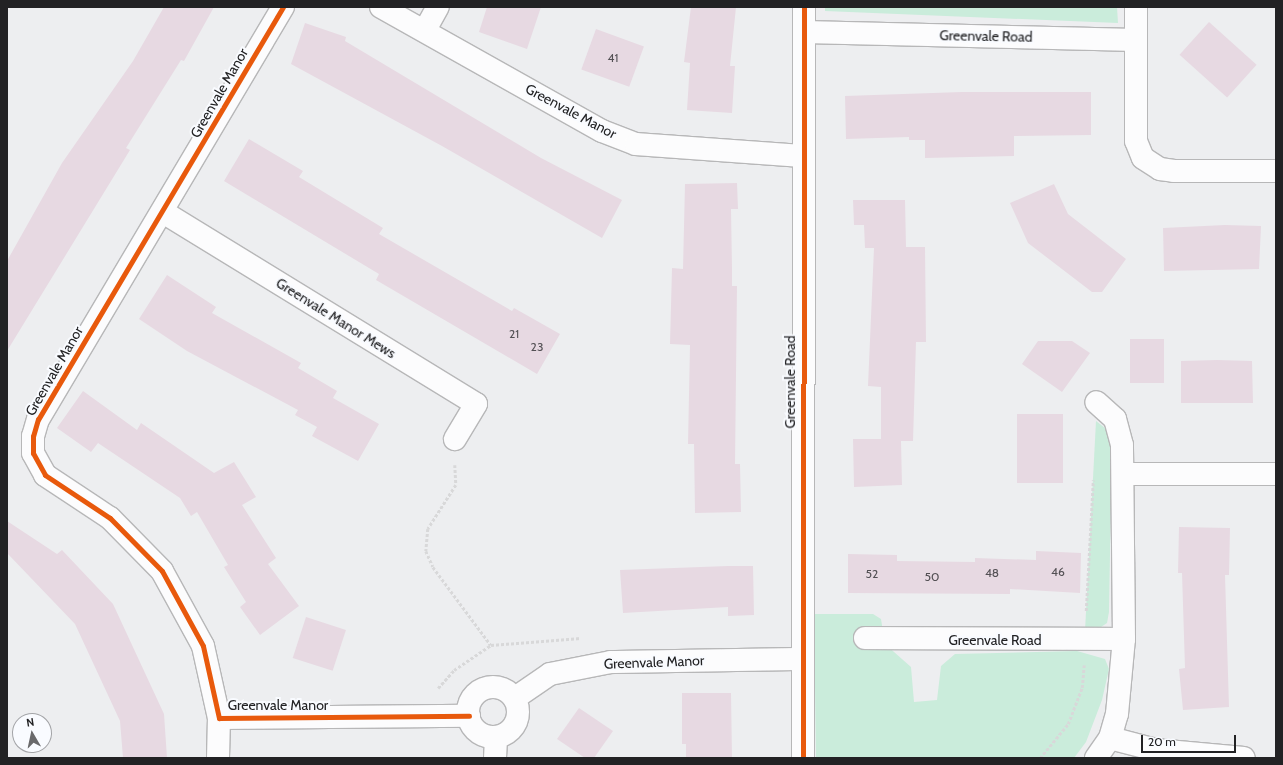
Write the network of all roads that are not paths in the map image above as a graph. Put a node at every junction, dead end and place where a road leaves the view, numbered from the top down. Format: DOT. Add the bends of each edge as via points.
graph roads {
  1 [pos="283,7"];
  2 [pos="381,7"];
  3 [pos="438,7"];
  4 [pos="804,7"];
  5 [pos="1136,7"];
  6 [pos="425,30"];
  7 [pos="804,32"];
  8 [pos="1136,40"];
  9 [pos="802,156"];
  10 [pos="1276,171"];
  11 [pos="163,212"];
  12 [pos="1096,402"];
  13 [pos="455,439"];
  14 [pos="1123,474"];
  15 [pos="1276,474"];
  16 [pos="865,638"];
  17 [pos="1124,639"];
  18 [pos="801,659"];
  19 [pos="515,698"];
  20 [pos="469,716"];
  21 [pos="219,718"];
  22 [pos="496,737"];
  23 [pos="1110,738"];
  24 [pos="218,758"];
  25 [pos="495,758"];
  26 [pos="803,758"];
  27 [pos="1096,758"];
  28 [pos="1244,758"];
  1 -- 11 [label="street, Greenvale Manor"];
  2 -- 6 [label="street, Greenvale Manor"];
  3 -- 6 [label="street"];
  4 -- 7 [label="street, Greenvale Road"];
  5 -- 8 [label="street"];
  6 -- 9 [label="street, Greenvale Manor" via="602,131 636,144"];
  7 -- 8 [label="street, Greenvale Road"];
  7 -- 9 [label="street, Greenvale Road"];
  8 -- 10 [label="street" via="1136,140 1143,158 1160,169 1174,172"];
  9 -- 18 [label="street, Greenvale Road"];
  11 -- 13 [label="street, Greenvale Manor Mews" via="476,404"];
  11 -- 21 [label="street, Greenvale Manor" via="38,419 33,436 33,454 44,475 110,518 162,571 203,646"];
  12 -- 14 [label="street" via="1115,419 1122,444"];
  14 -- 15 [label="street"];
  14 -- 17 [label="street"];
  16 -- 17 [label="street, Greenvale Road"];
  17 -- 23 [label="street" via="1121,688"];
  18 -- 19 [label="street, Greenvale Manor" via="611,662 550,674"];
  18 -- 26 [label="street, Greenvale Road"];
  19 -- 20 [label="street" via="502,688 484,688 472,699"];
  19 -- 22 [label="street" via="518,715 516,723 511,730"];
  20 -- 21 [label="street, Greenvale Manor"];
  20 -- 22 [label="street" via="475,729"];
  21 -- 24 [label="street"];
  22 -- 25 [label="street"];
  23 -- 27 [label="street"];
  23 -- 28 [label="street" via="1156,750"];
}
